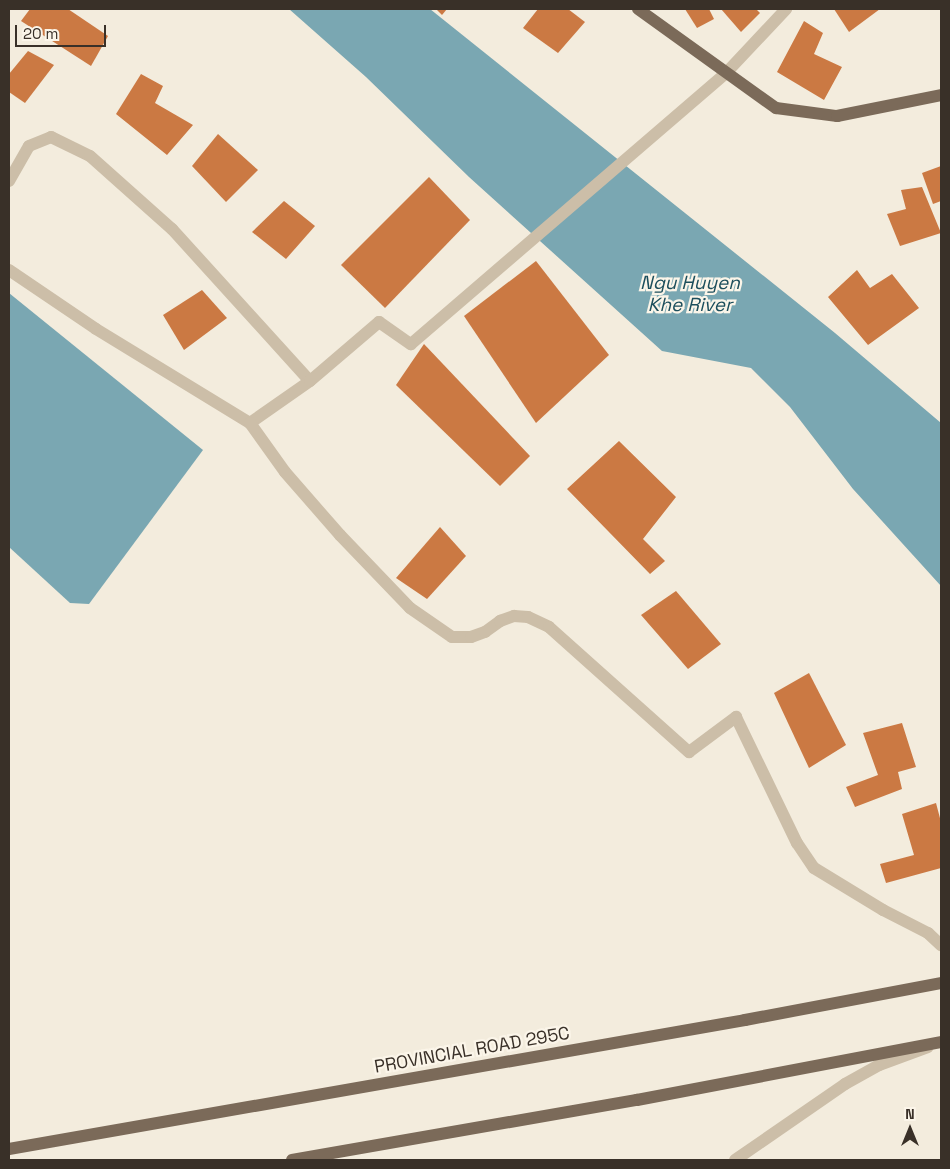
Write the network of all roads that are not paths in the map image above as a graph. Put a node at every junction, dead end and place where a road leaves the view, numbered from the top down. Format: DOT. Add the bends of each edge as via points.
graph roads {
  1 [pos="638,9"];
  2 [pos="786,9"];
  3 [pos="726,73"];
  4 [pos="941,95"];
  5 [pos="9,181"];
  6 [pos="9,270"];
  7 [pos="310,381"];
  8 [pos="250,423"];
  9 [pos="941,944"];
  10 [pos="941,983"];
  11 [pos="941,1041"];
  12 [pos="9,1149"];
  13 [pos="292,1160"];
  14 [pos="735,1160"];
  1 -- 3 [label="main road"];
  2 -- 3 [label="street"];
  3 -- 4 [label="main road" via="776,108 836,116"];
  3 -- 7 [label="street" via="410,344 379,322"];
  5 -- 7 [label="street" via="29,146 51,137 90,156 172,230"];
  6 -- 8 [label="street" via="96,329"];
  7 -- 8 [label="street"];
  8 -- 9 [label="street" via="285,472 359,554 410,608 452,637 471,637 514,616 528,617 549,627 689,752 736,716 797,843 814,868 928,933"];
  10 -- 12 [label="main road, PROVINCIAL ROAD 295C"];
  11 -- 13 [label="main road, bridge" via="637,1100"];
  11 -- 14 [label="street" via="879,1065 845,1084"];
}
